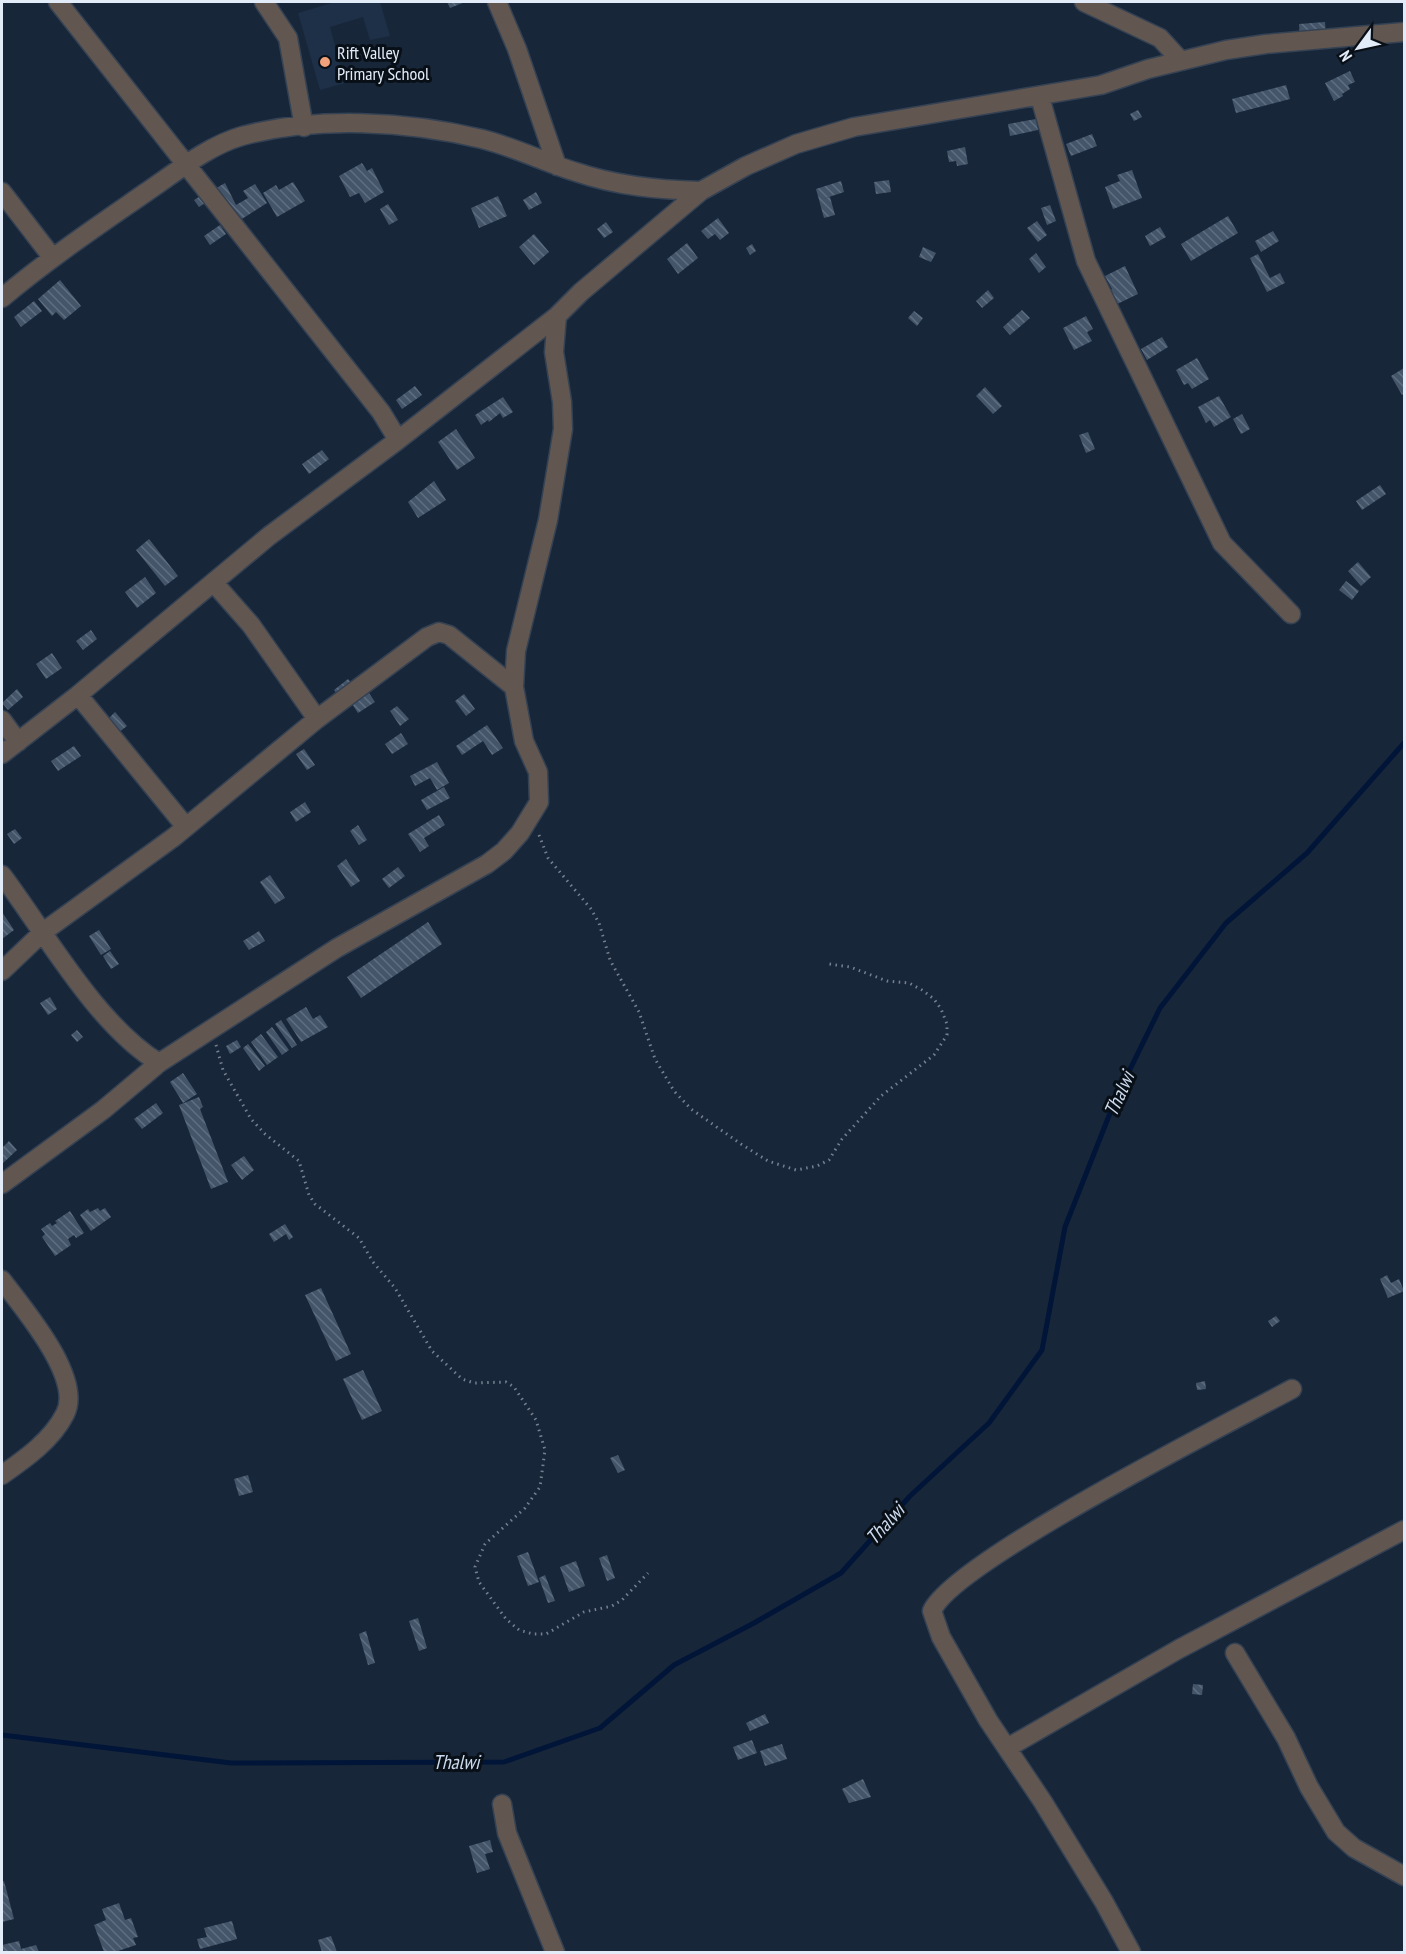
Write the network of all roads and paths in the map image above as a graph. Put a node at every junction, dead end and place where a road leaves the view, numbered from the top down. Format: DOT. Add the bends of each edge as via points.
graph roads {
  1 [pos="58,2"];
  2 [pos="264,2"];
  3 [pos="497,2"];
  4 [pos="1084,2"];
  5 [pos="1404,32"];
  6 [pos="1181,60"];
  7 [pos="1040,97"];
  8 [pos="304,127"];
  9 [pos="186,164"];
  10 [pos="557,166"];
  11 [pos="701,191"];
  12 [pos="2,192"];
  13 [pos="52,256"];
  14 [pos="2,298"];
  15 [pos="557,316"];
  16 [pos="399,440"];
  17 [pos="214,583"];
  18 [pos="1291,614"];
  19 [pos="514,687"];
  20 [pos="78,695"];
  21 [pos="317,718"];
  22 [pos="2,720"];
  23 [pos="18,742"];
  24 [pos="2,754"];
  25 [pos="531,817"];
  26 [pos="186,827"];
  27 [pos="2,875"];
  28 [pos="43,932"];
  29 [pos="829,964"];
  30 [pos="2,971"];
  31 [pos="217,1026"];
  32 [pos="159,1062"];
  33 [pos="2,1184"];
  34 [pos="2,1280"];
  35 [pos="1292,1389"];
  36 [pos="2,1474"];
  37 [pos="1404,1530"];
  38 [pos="648,1573"];
  39 [pos="1235,1653"];
  40 [pos="1006,1748"];
  41 [pos="502,1804"];
  42 [pos="1404,1876"];
  43 [pos="555,1953"];
  44 [pos="1131,1953"];
  1 -- 9 [label="street"];
  2 -- 8 [label="street" via="288,38"];
  3 -- 10 [label="street" via="518,49"];
  4 -- 6 [label="street" via="1160,38"];
  5 -- 6 [label="street" via="1266,44"];
  6 -- 7 [label="street" via="1101,85"];
  7 -- 11 [label="street" via="854,127 796,144"];
  7 -- 18 [label="street" via="1086,261 1144,383 1222,543"];
  8 -- 9 [label="street" via="241,136"];
  8 -- 10 [label="street" via="379,124 436,129 520,150"];
  9 -- 13 [label="street"];
  9 -- 16 [label="street"];
  10 -- 11 [label="street" via="630,187"];
  11 -- 15 [label="street"];
  12 -- 13 [label="street"];
  13 -- 14 [label="street"];
  15 -- 16 [label="street"];
  15 -- 19 [label="street" via="554,352 563,429 548,520 516,651"];
  16 -- 17 [label="street" via="268,536"];
  17 -- 20 [label="street"];
  17 -- 21 [label="street" via="251,625"];
  19 -- 21 [label="street" via="458,642 439,632 413,646"];
  19 -- 25 [label="street" via="524,741 538,772 540,787 539,802"];
  20 -- 23 [label="street"];
  20 -- 26 [label="street"];
  21 -- 26 [label="street"];
  22 -- 23 [label="street"];
  23 -- 24 [label="street"];
  25 -- 29 [label="path" via="548,858 600,923 610,960 639,1012 655,1059 674,1091 691,1109 741,1144 768,1161 796,1170 829,1160 842,1139 881,1096 934,1055 947,1035 941,1009 922,990 909,983 887,981 850,967"];
  25 -- 31 [label="street" via="504,851 487,864 337,948"];
  26 -- 28 [label="street"];
  27 -- 28 [label="street"];
  28 -- 30 [label="street"];
  28 -- 32 [label="street" via="125,1037"];
  31 -- 32 [label="street"];
  31 -- 38 [label="path" via="216,1052 251,1119 299,1161 315,1204 359,1238 432,1351 462,1379 474,1383 506,1382 514,1387 536,1420 545,1450 540,1487 525,1508 485,1544 475,1567 479,1582 506,1619 519,1630 546,1634 584,1612 612,1606"];
  32 -- 33 [label="street" via="103,1110"];
  34 -- 36 [label="street" via="55,1355 68,1400 66,1413 50,1435"];
  35 -- 40 [label="street" via="1057,1518 958,1582 936,1603 932,1611 941,1637"];
  37 -- 40 [label="street" via="1179,1649"];
  39 -- 42 [label="street" via="1336,1832 1354,1848"];
  40 -- 44 [label="street" via="1104,1902"];
  41 -- 43 [label="street" via="507,1833"];
}
